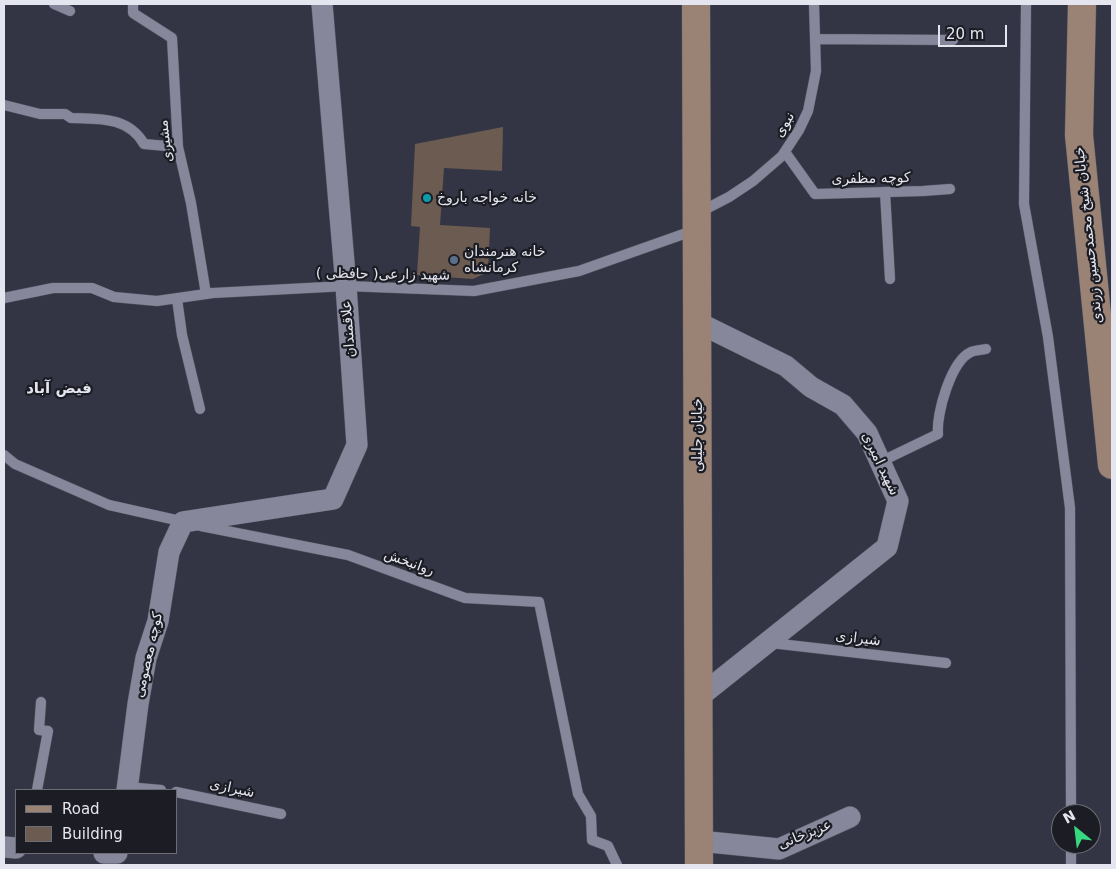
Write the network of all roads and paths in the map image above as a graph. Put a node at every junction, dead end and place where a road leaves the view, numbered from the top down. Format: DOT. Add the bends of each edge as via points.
graph roads {
  1 [pos="54,4"];
  2 [pos="133,4"];
  3 [pos="322,4"];
  4 [pos="696,4"];
  5 [pos="814,4"];
  6 [pos="1026,4"];
  7 [pos="1082,4"];
  8 [pos="70,11"];
  9 [pos="815,39"];
  10 [pos="953,40"];
  11 [pos="4,105"];
  12 [pos="178,147"];
  13 [pos="785,152"];
  14 [pos="950,189"];
  15 [pos="886,192"];
  16 [pos="697,222"];
  17 [pos="890,279"];
  18 [pos="346,286"];
  19 [pos="206,294"];
  20 [pos="4,298"];
  21 [pos="177,299"];
  22 [pos="697,322"];
  23 [pos="986,349"];
  24 [pos="200,409"];
  25 [pos="4,455"];
  26 [pos="880,462"];
  27 [pos="1112,465"];
  28 [pos="183,522"];
  29 [pos="767,642"];
  30 [pos="946,663"];
  31 [pos="699,697"];
  32 [pos="41,702"];
  33 [pos="37,789"];
  34 [pos="127,789"];
  35 [pos="178,792"];
  36 [pos="1071,804"];
  37 [pos="281,814"];
  38 [pos="850,817"];
  39 [pos="699,853"];
  40 [pos="617,865"];
  1 -- 8 [label="lane"];
  2 -- 12 [label="lane, مشیری" via="133,13 172,38"];
  3 -- 18 [label="street, علاقمندان"];
  4 -- 16 [label="main road, خیابان جلیلی"];
  5 -- 9 [label="lane, نبوی"];
  6 -- 36 [label="lane" via="1024,204 1048,336 1070,508"];
  7 -- 27 [label="main road, خیابان شیخ محمدحسین زرندی" via="1079,135"];
  9 -- 10 [label="lane"];
  9 -- 13 [label="lane, نبوی" via="816,71 808,111"];
  11 -- 12 [label="lane" via="40,114 115,120 139,136 144,144"];
  12 -- 19 [label="lane, مشیری"];
  13 -- 15 [label="lane, کوچه مظفری" via="815,194"];
  13 -- 16 [label="lane, نبوی" via="753,181"];
  14 -- 15 [label="lane, کوچه مظفری"];
  15 -- 17 [label="lane"];
  16 -- 18 [label="lane, شهید زارعی( حافظی )" via="579,270 474,291"];
  16 -- 22 [label="main road, خیابان جلیلی"];
  18 -- 19 [label="lane, شهید زارعی( حافظی )"];
  18 -- 28 [label="street, علاقمندان" via="357,445 332,499"];
  19 -- 21 [label="lane, شهید زارعی( حافظی )"];
  20 -- 21 [label="lane, شهید زارعی( حافظی )" via="53,288 92,288 114,297 157,301"];
  21 -- 24 [label="lane" via="182,336"];
  22 -- 26 [label="street, شهید امیری" via="786,366 843,405 867,433"];
  22 -- 31 [label="main road, خیابان جلیلی"];
  23 -- 26 [label="lane" via="971,352 962,359 942,402 938,434"];
  25 -- 28 [label="lane, روانبخش" via="15,464 109,506"];
  26 -- 29 [label="street, شهید امیری" via="898,501 887,547"];
  28 -- 34 [label="street, کوچه معصومی" via="169,552 158,622 146,658"];
  28 -- 40 [label="lane, روانبخش" via="348,555 464,598 539,602 578,794 591,816 592,840 608,846"];
  29 -- 30 [label="lane, شیرازی"];
  29 -- 31 [label="street, شهید امیری"];
  31 -- 39 [label="main road, خیابان جلیلی"];
  32 -- 33 [label="lane" via="39,730 48,731"];
  35 -- 37 [label="lane, شیرازی"];
  38 -- 39 [label="street, عزیزخانی" via="779,849"];
}
